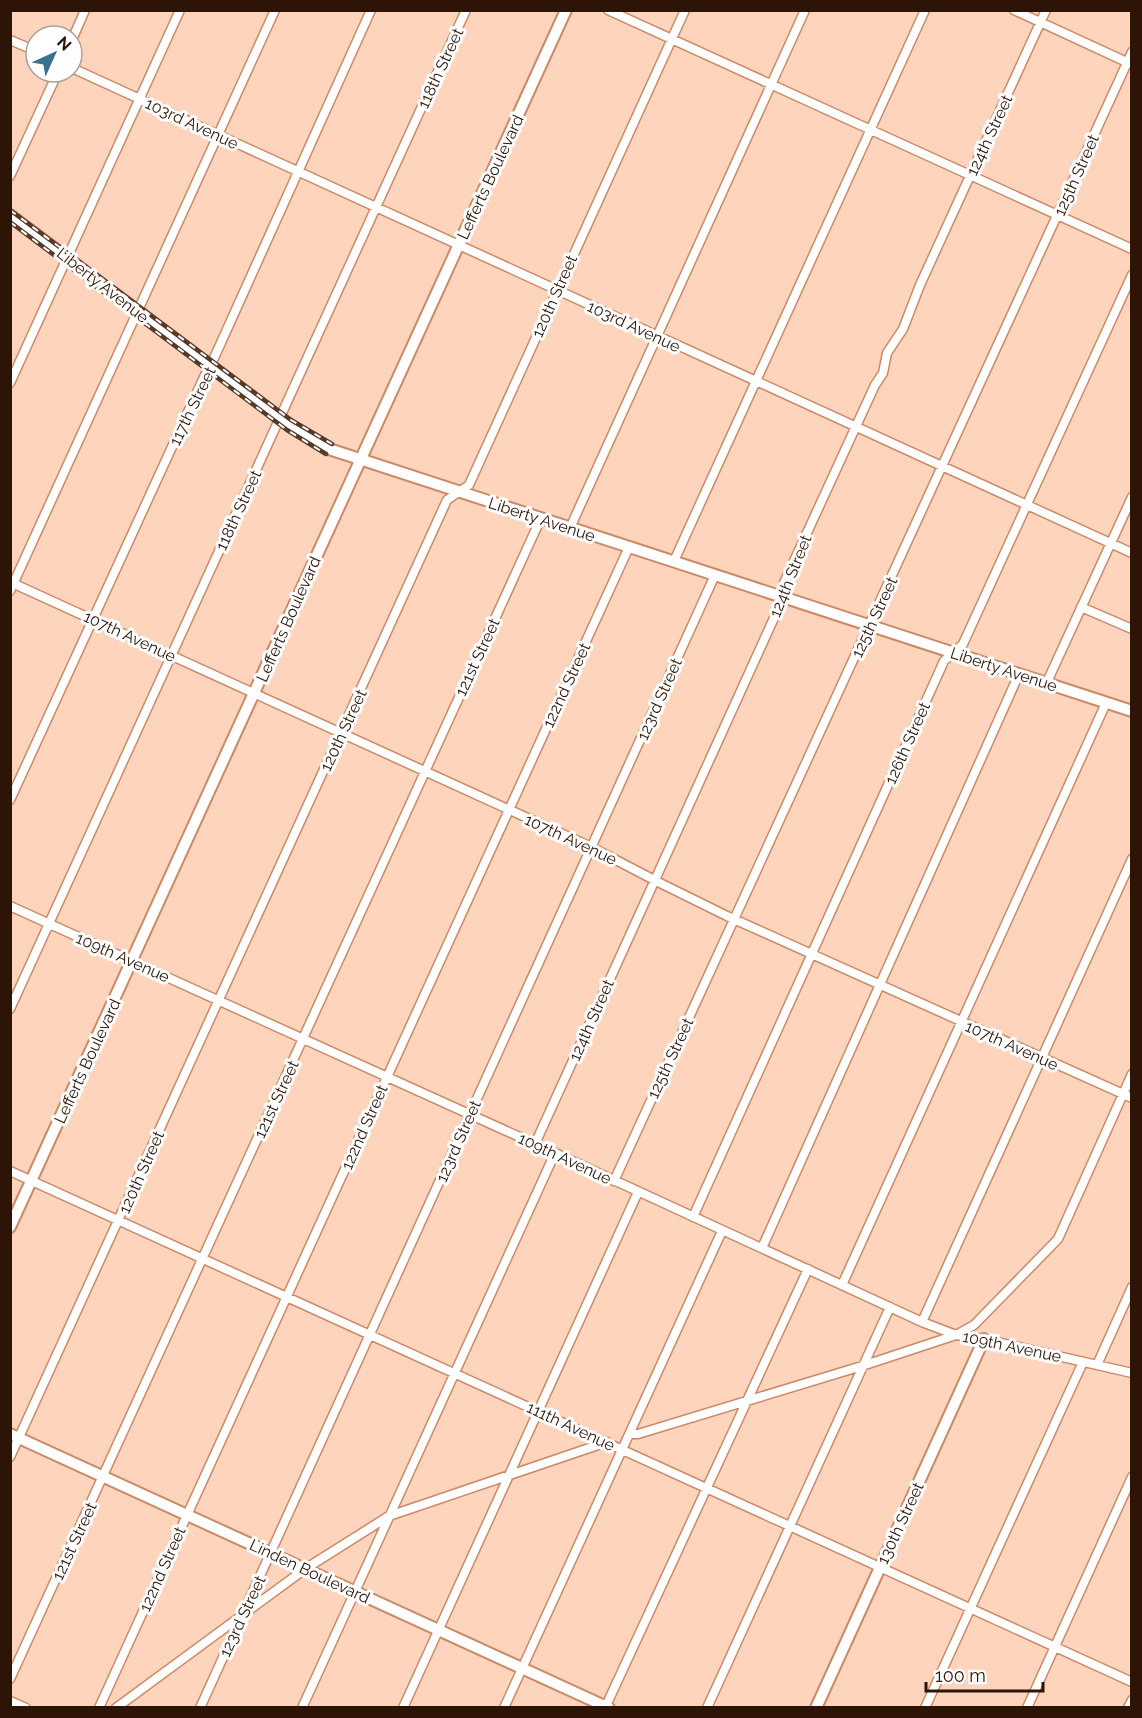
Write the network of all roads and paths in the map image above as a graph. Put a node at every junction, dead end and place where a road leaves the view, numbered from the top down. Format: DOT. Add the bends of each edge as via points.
graph roads {
  1 [pos="86,10"];
  2 [pos="180,10"];
  3 [pos="276,10"];
  4 [pos="371,10"];
  5 [pos="466,10"];
  6 [pos="566,10"];
  7 [pos="609,10"];
  8 [pos="685,10"];
  9 [pos="805,10"];
  10 [pos="925,10"];
  11 [pos="1014,10"];
  12 [pos="1046,10"];
  13 [pos="1040,22"];
  14 [pos="79,24"];
  15 [pos="672,39"];
  16 [pos="10,40"];
  17 [pos="24,46"];
  18 [pos="1131,52"];
  19 [pos="1129,63"];
  20 [pos="84,73"];
  21 [pos="52,84"];
  22 [pos="772,85"];
  23 [pos="140,99"];
  24 [pos="871,130"];
  25 [pos="219,135"];
  26 [pos="297,172"];
  27 [pos="10,176"];
  28 [pos="970,176"];
  29 [pos="376,208"];
  30 [pos="10,215"];
  31 [pos="1057,215"];
  32 [pos="459,246"];
  33 [pos="1131,249"];
  34 [pos="68,258"];
  35 [pos="1131,275"];
  36 [pos="557,290"];
  37 [pos="138,312"];
  38 [pos="657,336"];
  39 [pos="210,366"];
  40 [pos="756,381"];
  41 [pos="10,383"];
  42 [pos="280,418"];
  43 [pos="855,427"];
  44 [pos="360,460"];
  45 [pos="943,466"];
  46 [pos="459,492"];
  47 [pos="1131,497"];
  48 [pos="1026,505"];
  49 [pos="541,518"];
  50 [pos="570,528"];
  51 [pos="1110,543"];
  52 [pos="629,547"];
  53 [pos="1131,553"];
  54 [pos="674,561"];
  55 [pos="715,575"];
  56 [pos="12,586"];
  57 [pos="781,596"];
  58 [pos="1081,607"];
  59 [pos="93,619"];
  60 [pos="870,625"];
  61 [pos="1131,629"];
  62 [pos="954,653"];
  63 [pos="172,656"];
  64 [pos="1019,674"];
  65 [pos="1047,682"];
  66 [pos="254,693"];
  67 [pos="1106,703"];
  68 [pos="1131,711"];
  69 [pos="341,733"];
  70 [pos="425,771"];
  71 [pos="10,800"];
  72 [pos="509,810"];
  73 [pos="591,847"];
  74 [pos="1131,859"];
  75 [pos="655,881"];
  76 [pos="10,906"];
  77 [pos="734,919"];
  78 [pos="49,924"];
  79 [pos="811,954"];
  80 [pos="132,961"];
  81 [pos="880,985"];
  82 [pos="219,1001"];
  83 [pos="10,1009"];
  84 [pos="961,1022"];
  85 [pos="303,1039"];
  86 [pos="1041,1058"];
  87 [pos="1131,1074"];
  88 [pos="387,1078"];
  89 [pos="1127,1096"];
  90 [pos="469,1115"];
  91 [pos="535,1144"];
  92 [pos="555,1153"];
  93 [pos="10,1171"];
  94 [pos="32,1180"];
  95 [pos="614,1181"];
  96 [pos="638,1192"];
  97 [pos="693,1217"];
  98 [pos="119,1220"];
  99 [pos="10,1227"];
  100 [pos="722,1230"];
  101 [pos="762,1248"];
  102 [pos="203,1258"];
  103 [pos="807,1269"];
  104 [pos="842,1285"];
  105 [pos="1131,1287"];
  106 [pos="288,1297"];
  107 [pos="890,1307"];
  108 [pos="922,1322"];
  109 [pos="370,1335"];
  110 [pos="956,1335"];
  111 [pos="984,1338"];
  112 [pos="1083,1362"];
  113 [pos="1097,1365"];
  114 [pos="862,1366"];
  115 [pos="454,1372"];
  116 [pos="1131,1373"];
  117 [pos="745,1401"];
  118 [pos="538,1410"];
  119 [pos="630,1434"];
  120 [pos="15,1436"];
  121 [pos="607,1442"];
  122 [pos="623,1449"];
  123 [pos="10,1457"];
  124 [pos="509,1475"];
  125 [pos="103,1477"];
  126 [pos="1131,1477"];
  127 [pos="706,1488"];
  128 [pos="187,1515"];
  129 [pos="389,1516"];
  130 [pos="790,1526"];
  131 [pos="271,1553"];
  132 [pos="880,1568"];
  133 [pos="305,1569"];
  134 [pos="355,1592"];
  135 [pos="970,1608"];
  136 [pos="242,1614"];
  137 [pos="438,1630"];
  138 [pos="1054,1647"];
  139 [pos="522,1668"];
  140 [pos="10,1679"];
  141 [pos="1131,1682"];
  142 [pos="1131,1700"];
  143 [pos="10,1701"];
  144 [pos="26,1707"];
  145 [pos="99,1707"];
  146 [pos="116,1707"];
  147 [pos="200,1707"];
  148 [pos="302,1707"];
  149 [pos="403,1707"];
  150 [pos="504,1707"];
  151 [pos="607,1707"];
  152 [pos="707,1707"];
  153 [pos="816,1707"];
  154 [pos="925,1707"];
  155 [pos="1027,1707"];
  156 [pos="1128,1707"];
  1 -- 14 [label="street"];
  2 -- 23 [label="street"];
  3 -- 25 [label="street"];
  4 -- 26 [label="street, 117th Street"];
  5 -- 29 [label="street, 118th Street"];
  6 -- 32 [label="street, Lefferts Boulevard"];
  7 -- 15 [label="street"];
  8 -- 15 [label="street, 120th Street"];
  9 -- 22 [label="street"];
  10 -- 24 [label="street"];
  11 -- 13 [label="street"];
  12 -- 13 [label="street, 124th Street"];
  13 -- 19 [label="street"];
  13 -- 28 [label="street, 124th Street"];
  15 -- 22 [label="street"];
  15 -- 36 [label="street, 120th Street"];
  16 -- 17 [label="street"];
  18 -- 19 [label="street, 125th Street"];
  19 -- 31 [label="street, 125th Street"];
  20 -- 23 [label="street, 103rd Avenue"];
  21 -- 27 [label="street"];
  22 -- 24 [label="street"];
  22 -- 38 [label="street"];
  23 -- 25 [label="street, 103rd Avenue"];
  23 -- 34 [label="street"];
  24 -- 28 [label="street"];
  24 -- 40 [label="street"];
  25 -- 26 [label="street, 103rd Avenue"];
  25 -- 37 [label="street"];
  26 -- 29 [label="street, 103rd Avenue"];
  26 -- 39 [label="street, 117th Street"];
  28 -- 31 [label="street"];
  28 -- 43 [label="street, 124th Street"];
  29 -- 32 [label="street, 103rd Avenue"];
  29 -- 42 [label="street, 118th Street"];
  30 -- 34 [label="street, Liberty Avenue"];
  31 -- 33 [label="street"];
  31 -- 45 [label="street, 125th Street"];
  32 -- 36 [label="street, 103rd Avenue"];
  32 -- 44 [label="street, Lefferts Boulevard"];
  34 -- 37 [label="street, Liberty Avenue"];
  34 -- 41 [label="street"];
  35 -- 48 [label="street, 126th Street"];
  36 -- 38 [label="street, 103rd Avenue"];
  36 -- 46 [label="street, 120th Street" via="469,484"];
  37 -- 39 [label="street, Liberty Avenue"];
  37 -- 56 [label="street"];
  38 -- 40 [label="street, 103rd Avenue"];
  38 -- 50 [label="street"];
  39 -- 42 [label="street, Liberty Avenue"];
  39 -- 59 [label="street, 117th Street"];
  40 -- 43 [label="street, 103rd Avenue"];
  40 -- 54 [label="street"];
  42 -- 44 [label="street, Liberty Avenue" via="314,441"];
  42 -- 63 [label="street, 118th Street"];
  43 -- 45 [label="street, 103rd Avenue"];
  43 -- 57 [label="street, 124th Street"];
  44 -- 46 [label="street, Liberty Avenue"];
  44 -- 66 [label="street, Lefferts Boulevard"];
  45 -- 48 [label="street, 103rd Avenue"];
  45 -- 60 [label="street, 125th Street"];
  46 -- 49 [label="street, Liberty Avenue"];
  46 -- 69 [label="street, 120th Street" via="447,500"];
  47 -- 51 [label="street"];
  48 -- 51 [label="street, 103rd Avenue"];
  48 -- 62 [label="street, 126th Street" via="963,644"];
  49 -- 50 [label="street, Liberty Avenue"];
  49 -- 70 [label="street, 121st Street"];
  50 -- 52 [label="street, Liberty Avenue"];
  51 -- 53 [label="street, 103rd Avenue"];
  51 -- 58 [label="street"];
  52 -- 54 [label="street, Liberty Avenue"];
  52 -- 72 [label="street, 122nd Street"];
  54 -- 55 [label="street, Liberty Avenue"];
  55 -- 57 [label="street, Liberty Avenue"];
  55 -- 73 [label="street, 123rd Street"];
  56 -- 59 [label="street, 107th Avenue"];
  57 -- 60 [label="street, Liberty Avenue"];
  57 -- 75 [label="street, 124th Street"];
  58 -- 61 [label="street"];
  58 -- 65 [label="street"];
  59 -- 63 [label="street, 107th Avenue"];
  59 -- 71 [label="street, 117th Street"];
  60 -- 62 [label="street, Liberty Avenue"];
  60 -- 77 [label="street, 125th Street"];
  62 -- 64 [label="street, Liberty Avenue"];
  62 -- 79 [label="street, 126th Street" via="944,661"];
  63 -- 66 [label="street, 107th Avenue"];
  63 -- 78 [label="street, 118th Street"];
  64 -- 65 [label="street, Liberty Avenue"];
  64 -- 81 [label="street"];
  65 -- 67 [label="street, Liberty Avenue"];
  66 -- 69 [label="street, 107th Avenue"];
  66 -- 80 [label="street, Lefferts Boulevard"];
  67 -- 68 [label="street, Liberty Avenue"];
  67 -- 84 [label="street"];
  69 -- 70 [label="street, 107th Avenue"];
  69 -- 82 [label="street, 120th Street"];
  70 -- 72 [label="street, 107th Avenue"];
  70 -- 85 [label="street, 121st Street"];
  72 -- 73 [label="street, 107th Avenue"];
  72 -- 88 [label="street, 122nd Street"];
  73 -- 75 [label="street, 107th Avenue"];
  73 -- 90 [label="street, 123rd Street"];
  74 -- 86 [label="street"];
  75 -- 77 [label="street, 107th Avenue"];
  75 -- 91 [label="street, 124th Street"];
  76 -- 78 [label="street, 109th Avenue"];
  77 -- 79 [label="street, 107th Avenue"];
  77 -- 95 [label="street, 125th Street"];
  78 -- 80 [label="street, 109th Avenue"];
  78 -- 83 [label="street, 118th Street"];
  79 -- 81 [label="street, 107th Avenue"];
  79 -- 97 [label="street, 126th Street"];
  80 -- 82 [label="street, 109th Avenue"];
  80 -- 94 [label="street, Lefferts Boulevard"];
  81 -- 84 [label="street, 107th Avenue"];
  81 -- 101 [label="street"];
  82 -- 85 [label="street, 109th Avenue"];
  82 -- 98 [label="street, 120th Street"];
  84 -- 86 [label="street, 107th Avenue"];
  84 -- 104 [label="street"];
  85 -- 88 [label="street, 109th Avenue"];
  85 -- 102 [label="street, 121st Street"];
  86 -- 89 [label="street, 107th Avenue"];
  86 -- 108 [label="street"];
  87 -- 89 [label="street"];
  88 -- 90 [label="street, 109th Avenue"];
  88 -- 106 [label="street, 122nd Street"];
  89 -- 110 [label="street" via="1058,1239 974,1325"];
  90 -- 91 [label="street, 109th Avenue"];
  90 -- 109 [label="street, 123rd Street"];
  91 -- 92 [label="street, 109th Avenue"];
  92 -- 95 [label="street, 109th Avenue"];
  92 -- 115 [label="street"];
  93 -- 94 [label="street, 111th Avenue"];
  94 -- 98 [label="street, 111th Avenue"];
  94 -- 99 [label="street, Lefferts Boulevard"];
  95 -- 96 [label="street, 109th Avenue"];
  96 -- 97 [label="street, 109th Avenue"];
  96 -- 118 [label="street"];
  97 -- 100 [label="street, 109th Avenue"];
  98 -- 102 [label="street, 111th Avenue"];
  98 -- 120 [label="street, 120th Street"];
  100 -- 101 [label="street, 109th Avenue"];
  100 -- 119 [label="street"];
  101 -- 103 [label="street, 109th Avenue"];
  102 -- 106 [label="street, 111th Avenue"];
  102 -- 125 [label="street, 121st Street"];
  103 -- 104 [label="street, 109th Avenue"];
  103 -- 117 [label="street"];
  104 -- 107 [label="street, 109th Avenue"];
  105 -- 113 [label="street"];
  106 -- 109 [label="street, 111th Avenue"];
  106 -- 128 [label="street, 122nd Street"];
  107 -- 108 [label="street, 109th Avenue"];
  107 -- 114 [label="street"];
  108 -- 110 [label="street, 109th Avenue"];
  109 -- 115 [label="street, 111th Avenue"];
  109 -- 131 [label="street, 123rd Street"];
  110 -- 111 [label="street, 109th Avenue"];
  110 -- 114 [label="street"];
  111 -- 112 [label="street, 109th Avenue"];
  111 -- 132 [label="street, 130th Street"];
  112 -- 113 [label="street, 109th Avenue"];
  112 -- 135 [label="street"];
  113 -- 116 [label="street, 109th Avenue"];
  114 -- 117 [label="street"];
  114 -- 130 [label="street"];
  115 -- 118 [label="street, 111th Avenue"];
  115 -- 129 [label="street"];
  117 -- 119 [label="street"];
  117 -- 127 [label="street"];
  118 -- 121 [label="street, 111th Avenue"];
  118 -- 124 [label="street"];
  119 -- 122 [label="street"];
  120 -- 123 [label="street, 120th Street"];
  120 -- 125 [label="street, Linden Boulevard"];
  121 -- 122 [label="street, 111th Avenue"];
  121 -- 124 [label="street"];
  122 -- 127 [label="street, 111th Avenue"];
  122 -- 139 [label="street"];
  124 -- 129 [label="street"];
  124 -- 137 [label="street"];
  125 -- 128 [label="street, Linden Boulevard"];
  125 -- 140 [label="street, 121st Street"];
  126 -- 138 [label="street"];
  127 -- 130 [label="street, 111th Avenue"];
  127 -- 151 [label="street"];
  128 -- 131 [label="street, Linden Boulevard"];
  128 -- 145 [label="street, 122nd Street"];
  129 -- 133 [label="street"];
  129 -- 134 [label="street"];
  130 -- 132 [label="street, 111th Avenue"];
  130 -- 152 [label="street"];
  131 -- 133 [label="street, Linden Boulevard"];
  131 -- 136 [label="street, 123rd Street"];
  132 -- 135 [label="street, 111th Avenue"];
  132 -- 153 [label="street, 130th Street"];
  133 -- 134 [label="street, Linden Boulevard"];
  133 -- 136 [label="street"];
  134 -- 137 [label="street, Linden Boulevard"];
  134 -- 148 [label="street"];
  135 -- 138 [label="street, 111th Avenue"];
  135 -- 154 [label="street"];
  136 -- 146 [label="street"];
  136 -- 147 [label="street, 123rd Street"];
  137 -- 139 [label="street, Linden Boulevard"];
  137 -- 149 [label="street"];
  138 -- 141 [label="street, 111th Avenue"];
  138 -- 155 [label="street"];
  139 -- 150 [label="street"];
  139 -- 151 [label="street, Linden Boulevard"];
  142 -- 156 [label="street"];
  143 -- 144 [label="street"];
}
